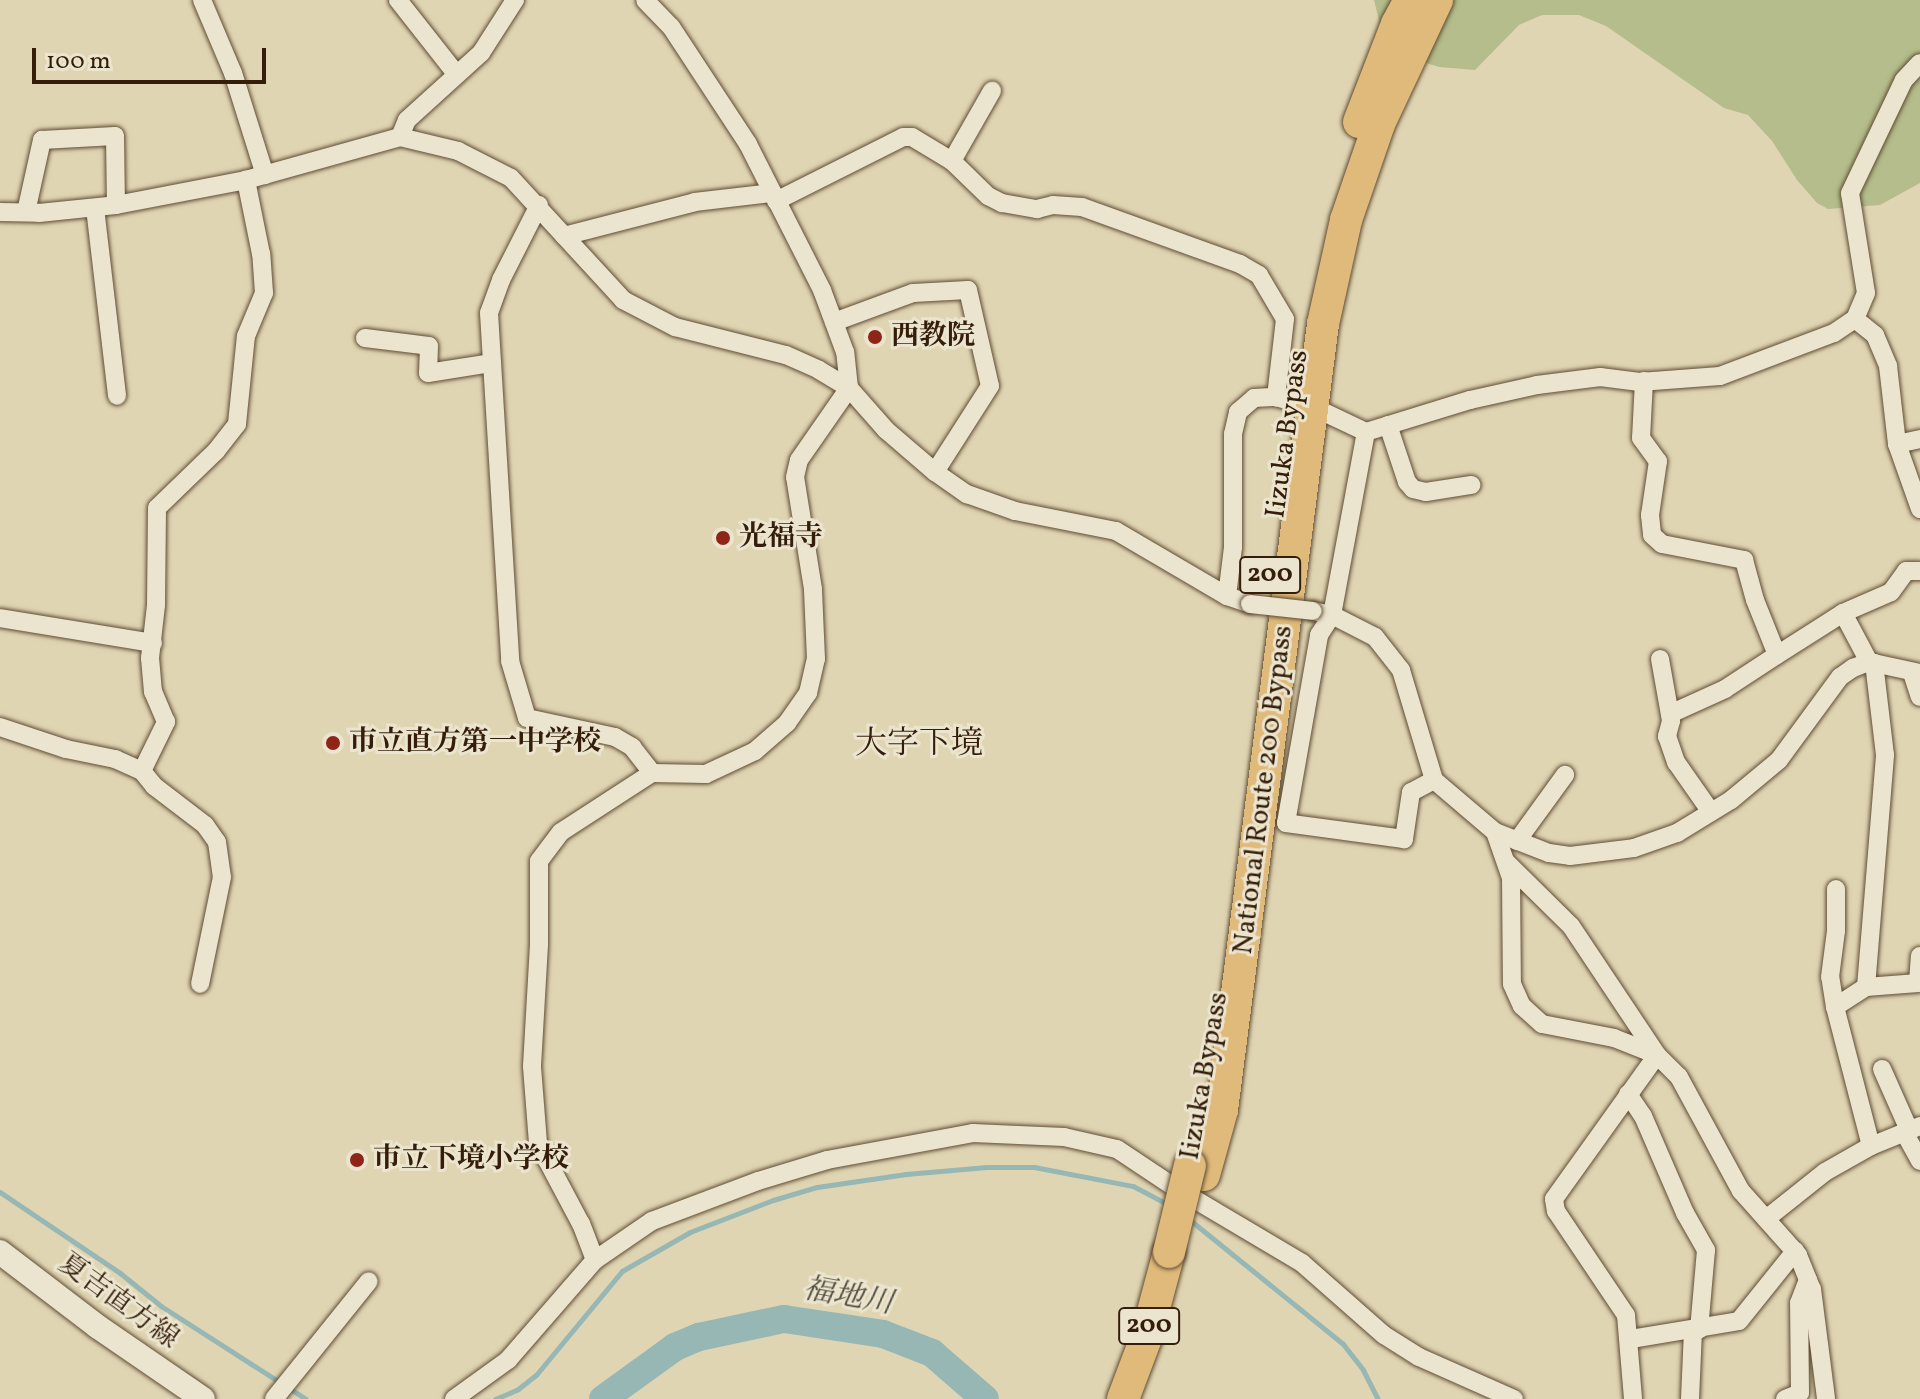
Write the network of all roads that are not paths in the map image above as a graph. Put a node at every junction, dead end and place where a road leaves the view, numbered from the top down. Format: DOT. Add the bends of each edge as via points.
graph roads {
  1 [pos="202,0"];
  2 [pos="398,0"];
  3 [pos="515,0"];
  4 [pos="645,0"];
  5 [pos="1437,0"];
  6 [pos="1455,0"];
  7 [pos="1404,8"];
  8 [pos="1920,63"];
  9 [pos="1404,71"];
  10 [pos="457,75"];
  11 [pos="992,91"];
  12 [pos="400,137"];
  13 [pos="952,161"];
  14 [pos="265,175"];
  15 [pos="246,180"];
  16 [pos="774,197"];
  17 [pos="116,205"];
  18 [pos="539,205"];
  19 [pos="95,208"];
  20 [pos="0,212"];
  21 [pos="26,212"];
  22 [pos="564,236"];
  23 [pos="1855,319"];
  24 [pos="834,322"];
  25 [pos="365,338"];
  26 [pos="492,363"];
  27 [pos="1644,381"];
  28 [pos="849,388"];
  29 [pos="117,396"];
  30 [pos="1292,401"];
  31 [pos="1388,425"];
  32 [pos="1366,432"];
  33 [pos="1920,439"];
  34 [pos="1897,444"];
  35 [pos="935,472"];
  36 [pos="1471,485"];
  37 [pos="1920,509"];
  38 [pos="1920,571"];
  39 [pos="1227,596"];
  40 [pos="1843,613"];
  41 [pos="1332,615"];
  42 [pos="0,618"];
  43 [pos="153,643"];
  44 [pos="1777,655"];
  45 [pos="1660,659"];
  46 [pos="1871,663"];
  47 [pos="1916,673"];
  48 [pos="1920,697"];
  49 [pos="1670,714"];
  50 [pos="0,727"];
  51 [pos="142,771"];
  52 [pos="652,773"];
  53 [pos="1565,775"];
  54 [pos="1434,780"];
  55 [pos="1711,812"];
  56 [pos="1495,832"];
  57 [pos="1517,841"];
  58 [pos="1505,861"];
  59 [pos="1836,889"];
  60 [pos="1920,956"];
  61 [pos="200,984"];
  62 [pos="1866,987"];
  63 [pos="1835,1007"];
  64 [pos="1657,1055"];
  65 [pos="1882,1069"];
  66 [pos="1628,1094"];
  67 [pos="1911,1129"];
  68 [pos="1871,1146"];
  69 [pos="1920,1161"];
  70 [pos="1766,1219"];
  71 [pos="1795,1251"];
  72 [pos="0,1252"];
  73 [pos="1176,1255"];
  74 [pos="595,1260"];
  75 [pos="1808,1280"];
  76 [pos="369,1281"];
  77 [pos="1696,1330"];
  78 [pos="1631,1339"];
  79 [pos="203,1399"];
  80 [pos="274,1399"];
  81 [pos="454,1399"];
  82 [pos="1123,1399"];
  83 [pos="1144,1399"];
  84 [pos="1514,1399"];
  85 [pos="1633,1399"];
  86 [pos="1690,1399"];
  87 [pos="1785,1399"];
  88 [pos="1826,1399"];
  1 -- 14 [label="street" via="233,73"];
  2 -- 10 [label="street"];
  3 -- 10 [label="street" via="481,53"];
  4 -- 16 [label="street" via="671,27 717,94"];
  5 -- 9 [label="highway, National Route 200 Bypass / 200"];
  6 -- 9 [label="highway"];
  7 -- 30 [label="highway, Iizuka Bypass / 200" via="1339,179 1306,310"];
  8 -- 23 [label="street" via="1904,80 1850,193 1866,293"];
  9 -- 30 [label="highway, National Route 200 Bypass / 200" via="1379,124 1346,220 1323,324"];
  10 -- 12 [label="street" via="407,120"];
  11 -- 13 [label="street"];
  12 -- 14 [label="street"];
  12 -- 18 [label="street" via="458,151 511,178"];
  13 -- 16 [label="street" via="923,141 903,137"];
  13 -- 30 [label="street" via="1002,203 1037,209 1082,207 1259,275 1285,319"];
  14 -- 15 [label="street"];
  15 -- 17 [label="street"];
  15 -- 43 [label="street" via="264,293 246,336 237,424 157,508"];
  16 -- 22 [label="street" via="695,202"];
  16 -- 24 [label="street"];
  17 -- 19 [label="street"];
  17 -- 21 [label="street" via="115,136 42,140"];
  18 -- 22 [label="street"];
  18 -- 26 [label="street" via="489,313"];
  19 -- 21 [label="street"];
  19 -- 29 [label="street"];
  20 -- 21 [label="street"];
  22 -- 28 [label="street" via="623,300 675,327 786,355"];
  23 -- 27 [label="street" via="1748,368 1720,376"];
  23 -- 34 [label="street" via="1875,335 1888,366"];
  24 -- 28 [label="street" via="845,352"];
  24 -- 35 [label="street" via="913,293 968,290 990,386"];
  25 -- 26 [label="street" via="429,346 428,373"];
  26 -- 52 [label="street" via="510,661 527,718 615,737 632,747"];
  27 -- 31 [label="street" via="1600,377 1537,385"];
  27 -- 44 [label="street" via="1641,438 1658,461 1652,535 1662,544 1744,560"];
  28 -- 35 [label="street" via="886,430"];
  28 -- 52 [label="street" via="799,460 795,477 813,589 816,659 808,693 787,723 730,766 706,774"];
  30 -- 32 [label="street"];
  30 -- 39 [label="street" via="1254,398 1238,412"];
  30 -- 73 [label="highway, National Route 200 Bypass / 200" via="1253,884 1222,1110 1197,1170"];
  31 -- 32 [label="street"];
  31 -- 36 [label="street" via="1413,489"];
  32 -- 41 [label="street"];
  33 -- 34 [label="street"];
  34 -- 37 [label="street"];
  35 -- 39 [label="street" via="967,494 1015,511 1116,531"];
  38 -- 40 [label="street" via="1906,571 1891,592"];
  39 -- 41 [label="street, bridge"];
  40 -- 44 [label="street"];
  40 -- 46 [label="street"];
  41 -- 54 [label="street" via="1375,637 1401,670"];
  41 -- 54 [label="street" via="1319,635 1286,823 1404,839 1411,792"];
  42 -- 43 [label="street"];
  43 -- 51 [label="street" via="153,692 166,722"];
  44 -- 49 [label="street" via="1725,689"];
  45 -- 49 [label="street"];
  46 -- 47 [label="street"];
  46 -- 55 [label="street" via="1840,677 1779,760"];
  46 -- 62 [label="street" via="1885,755"];
  47 -- 48 [label="street"];
  49 -- 55 [label="street" via="1667,736 1676,762"];
  50 -- 51 [label="street"];
  51 -- 61 [label="street" via="205,825 217,842 222,877"];
  52 -- 74 [label="street" via="561,832 539,861 532,1066 538,1143"];
  53 -- 57 [label="street"];
  54 -- 56 [label="street"];
  55 -- 57 [label="street" via="1677,833 1634,848 1570,856"];
  56 -- 57 [label="street"];
  56 -- 58 [label="street"];
  58 -- 64 [label="street" via="1571,926"];
  58 -- 64 [label="street" via="1511,878 1512,984 1522,1006 1542,1024 1614,1038"];
  59 -- 63 [label="street" via="1830,977"];
  60 -- 62 [label="street" via="1918,983"];
  62 -- 63 [label="street"];
  63 -- 68 [label="street"];
  64 -- 66 [label="street"];
  64 -- 70 [label="street" via="1679,1077 1741,1191"];
  65 -- 67 [label="street"];
  66 -- 77 [label="street" via="1706,1250"];
  66 -- 78 [label="street" via="1554,1199 1556,1211 1626,1315"];
  67 -- 68 [label="street"];
  67 -- 69 [label="street"];
  68 -- 70 [label="street" via="1825,1172"];
  70 -- 71 [label="street"];
  71 -- 75 [label="street"];
  71 -- 77 [label="street" via="1739,1321"];
  72 -- 79 [label="main road, 夏吉直方線"];
  73 -- 82 [label="highway, 200"];
  73 -- 83 [label="highway, National Route 200 Bypass / 200"];
  74 -- 81 [label="street" via="508,1360"];
  74 -- 84 [label="street" via="652,1221 827,1160 973,1133 1064,1137 1117,1149 1302,1263 1384,1335 1419,1357"];
  75 -- 87 [label="street" via="1799,1303 1800,1393"];
  75 -- 88 [label="street"];
  76 -- 80 [label="street"];
  77 -- 78 [label="street"];
  77 -- 86 [label="street"];
  78 -- 85 [label="street"];
}
